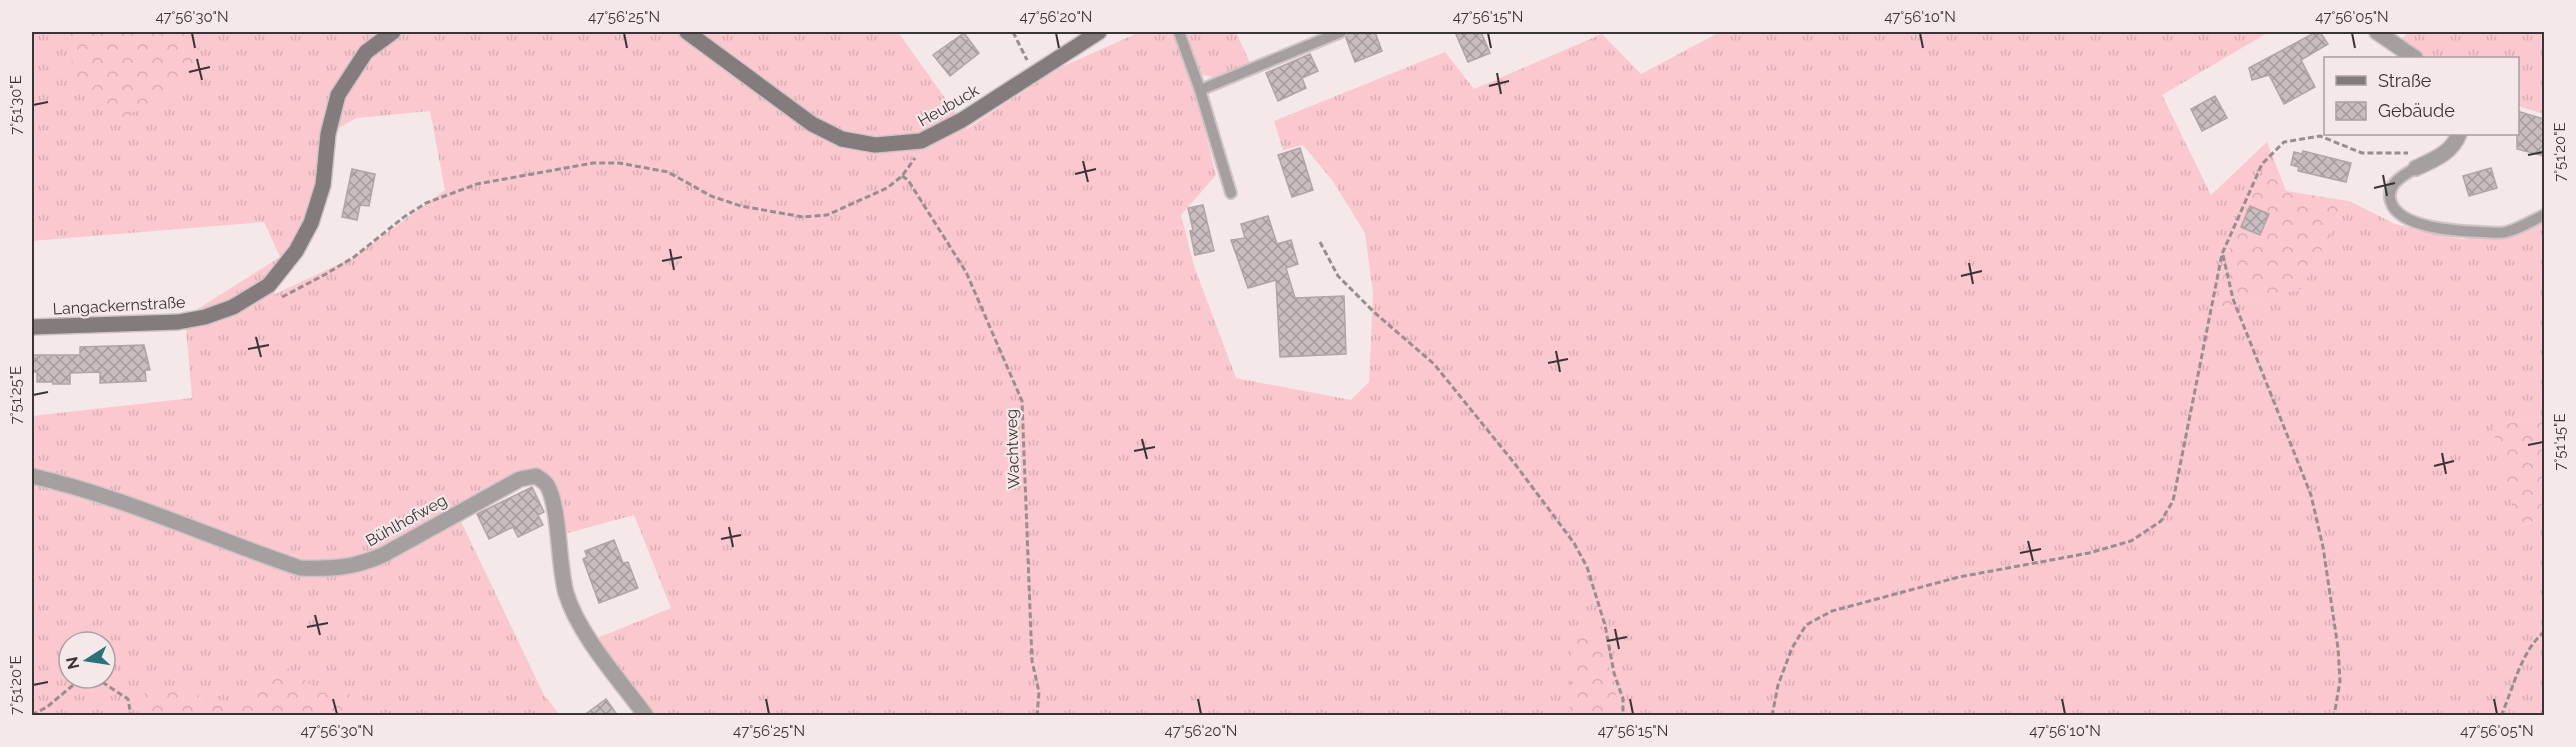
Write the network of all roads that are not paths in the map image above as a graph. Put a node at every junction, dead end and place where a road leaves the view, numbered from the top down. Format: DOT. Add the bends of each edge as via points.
graph roads {
  1 [pos="393,32"];
  2 [pos="687,32"];
  3 [pos="1099,32"];
  4 [pos="1179,32"];
  5 [pos="1341,32"];
  6 [pos="2377,32"];
  7 [pos="2414,57"];
  8 [pos="1200,90"];
  9 [pos="2459,135"];
  10 [pos="2416,168"];
  11 [pos="1231,193"];
  12 [pos="2544,215"];
  13 [pos="32,327"];
  14 [pos="32,476"];
  15 [pos="646,716"];
  1 -- 13 [label="street, Langackernstraße" via="366,52 338,95 328,134 323,185 311,223 297,251 269,285 233,307 178,322"];
  2 -- 3 [label="street, Heubuck" via="812,124 842,139 875,145 921,141 962,120"];
  4 -- 8 [label="lane"];
  5 -- 8 [label="lane"];
  6 -- 7 [label="street"];
  8 -- 11 [label="lane"];
  9 -- 10 [label="street" via="2439,158"];
  10 -- 12 [label="lane" via="2392,186 2389,198 2394,212 2407,219 2449,231 2506,232"];
  14 -- 15 [label="street, Bühlhofweg" via="113,500 300,568 331,569 359,565 383,555 520,479 536,476 546,483 552,498 567,595 597,649"];
}
